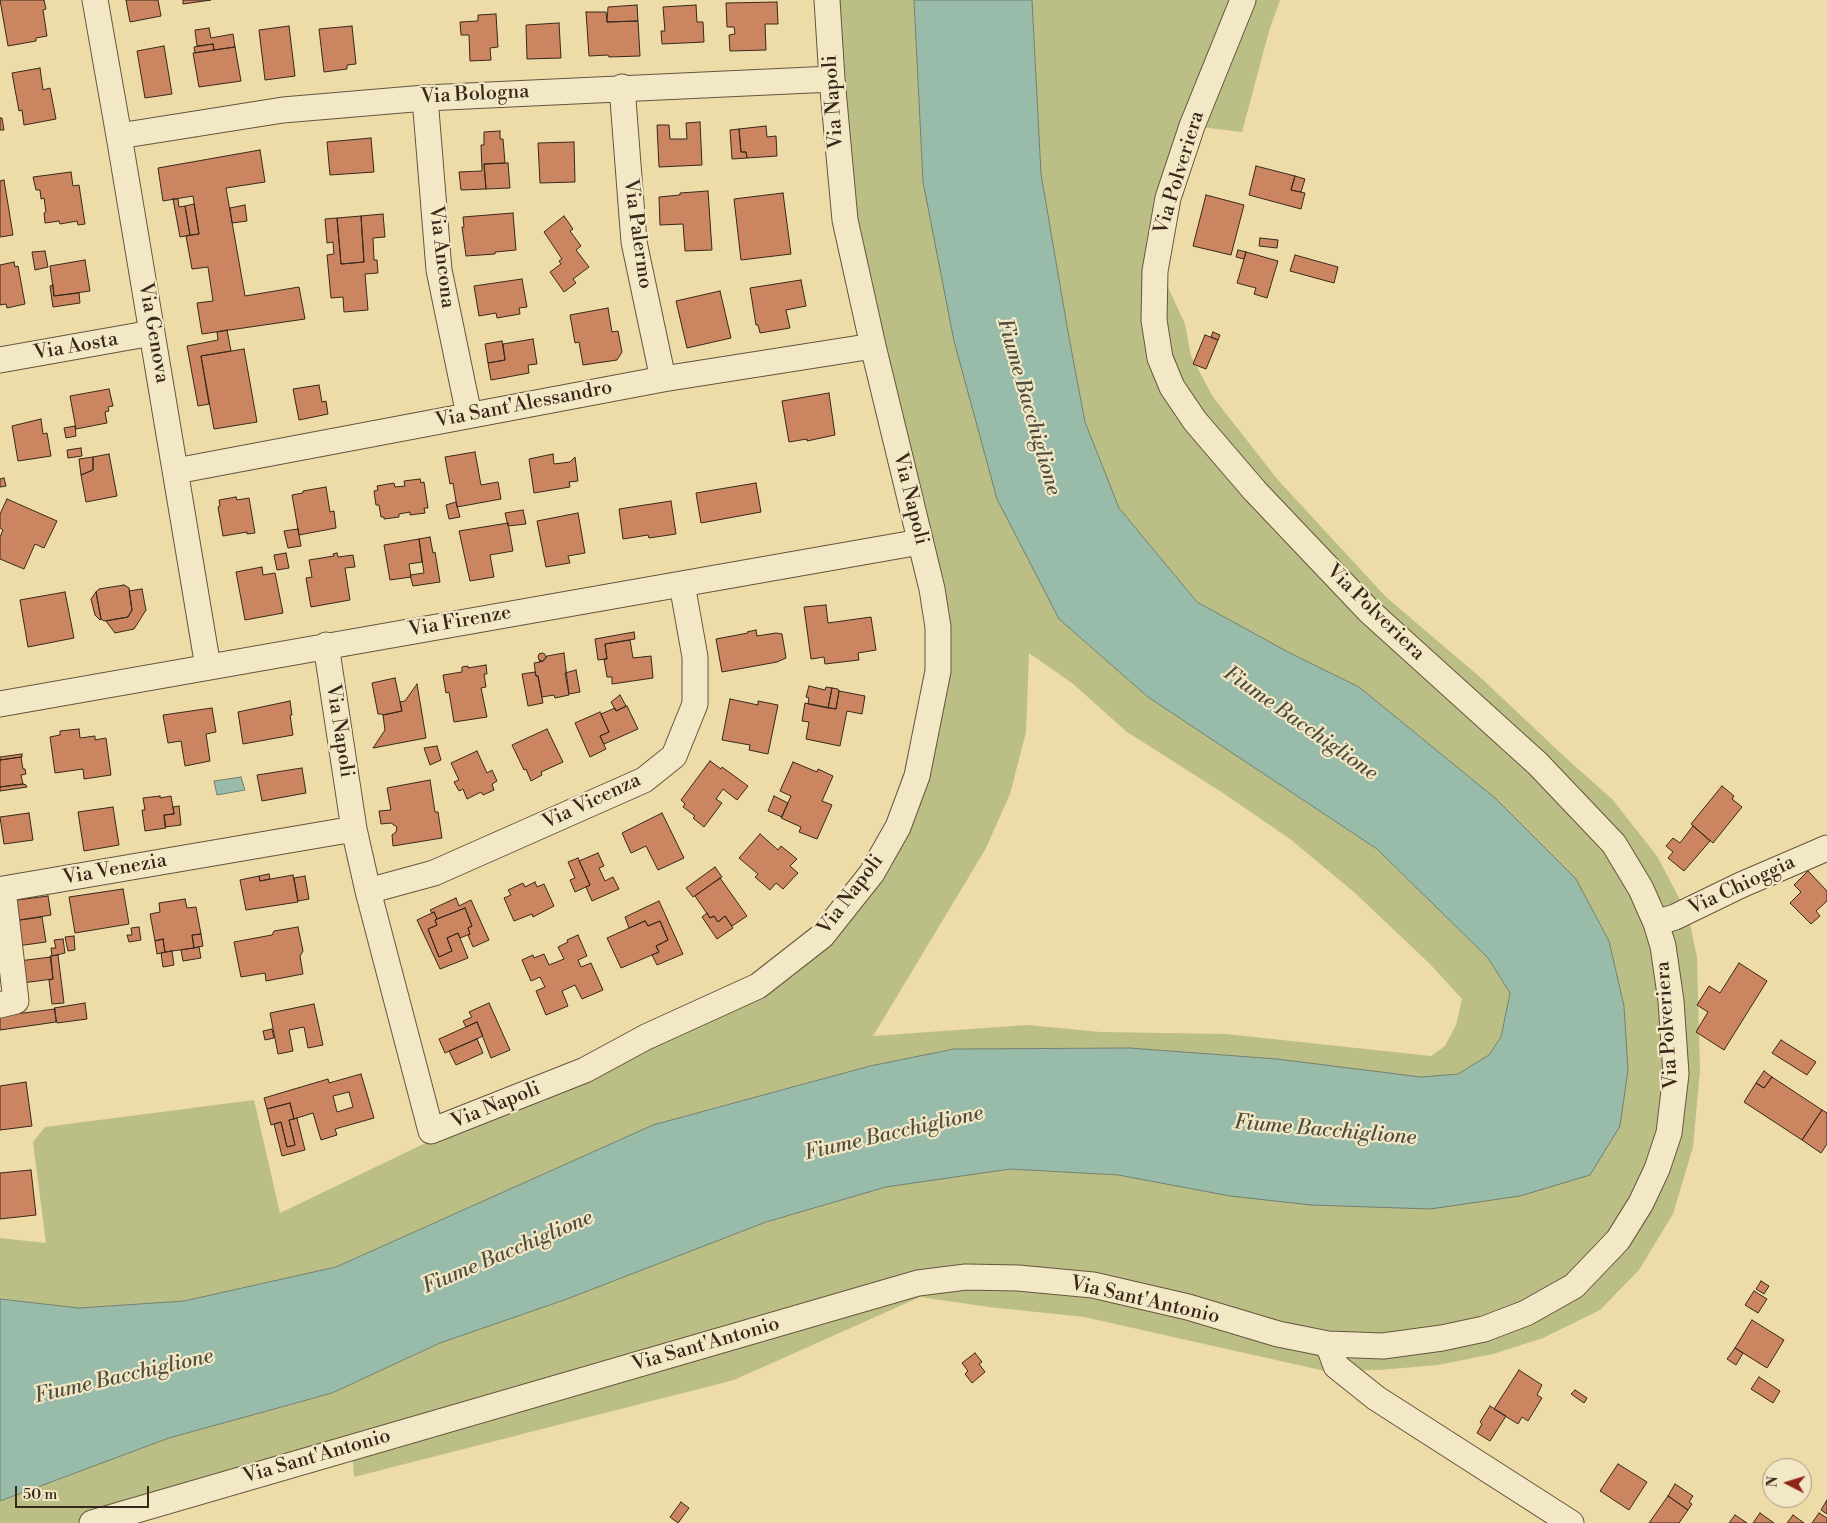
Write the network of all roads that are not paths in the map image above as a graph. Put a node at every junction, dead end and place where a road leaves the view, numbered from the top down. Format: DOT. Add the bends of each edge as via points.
graph roads {
  1 [pos="95,0"];
  2 [pos="827,0"];
  3 [pos="1243,0"];
  4 [pos="832,79"];
  5 [pos="622,88"];
  6 [pos="426,98"];
  7 [pos="119,136"];
  8 [pos="152,334"];
  9 [pos="873,346"];
  10 [pos="0,360"];
  11 [pos="663,379"];
  12 [pos="469,415"];
  13 [pos="176,471"];
  14 [pos="920,542"];
  15 [pos="682,584"];
  16 [pos="326,645"];
  17 [pos="208,667"];
  18 [pos="0,704"];
  19 [pos="354,829"];
  20 [pos="1827,848"];
  21 [pos="368,890"];
  22 [pos="1656,923"];
  23 [pos="0,1005"];
  24 [pos="1641,1203"];
  25 [pos="1328,1344"];
  26 [pos="92,1523"];
  27 [pos="1571,1523"];
  1 -- 7 [label="street, Via Genova"];
  2 -- 4 [label="street, Via Napoli"];
  3 -- 22 [label="street, Via Polveriera" via="1192,126 1168,198 1160,235 1154,320 1160,358 1172,387 1255,491 1369,611 1538,764 1614,844 1641,889"];
  4 -- 5 [label="street, Via Bologna"];
  4 -- 9 [label="street, Via Napoli" via="845,220"];
  5 -- 6 [label="street, Via Bologna"];
  5 -- 11 [label="street, Via Palermo" via="634,242"];
  6 -- 7 [label="street, Via Bologna" via="283,110"];
  6 -- 12 [label="street, Via Ancona" via="439,270"];
  7 -- 8 [label="street, Via Genova"];
  8 -- 10 [label="street, Via Aosta"];
  8 -- 13 [label="street, Via Genova"];
  9 -- 11 [label="street, Via Sant'Alessandro"];
  9 -- 14 [label="street, Via Napoli"];
  11 -- 12 [label="street, Via Sant'Alessandro"];
  12 -- 13 [label="street, Via Sant'Alessandro"];
  13 -- 17 [label="street, Via Genova"];
  14 -- 15 [label="street, Via Firenze"];
  14 -- 21 [label="street, Via Napoli" via="938,627 938,671 916,776 901,818 872,873 822,936 758,986 646,1037 585,1070 431,1131"];
  15 -- 16 [label="street, Via Firenze"];
  15 -- 21 [label="street, Via Vicenza" via="696,657 695,704 674,756 644,780 434,873"];
  16 -- 17 [label="street, Via Firenze"];
  16 -- 19 [label="street, Via Napoli"];
  17 -- 18 [label="street, Via Firenze"];
  19 -- 21 [label="street, Via Napoli"];
  19 -- 23 [label="street, Via Venezia" via="3,889 16,1002"];
  20 -- 22 [label="street, Via Chioggia"];
  22 -- 24 [label="street, Via Polveriera" via="1663,946 1671,1001 1676,1074 1669,1133"];
  24 -- 25 [label="street, Via Sant'Antonio" via="1618,1240 1574,1286 1526,1313 1484,1329 1442,1338 1384,1346"];
  25 -- 26 [label="street, Via Sant'Antonio" via="1093,1285 966,1277 918,1283"];
  25 -- 27 [label="street" via="1336,1366 1376,1398"];
}
